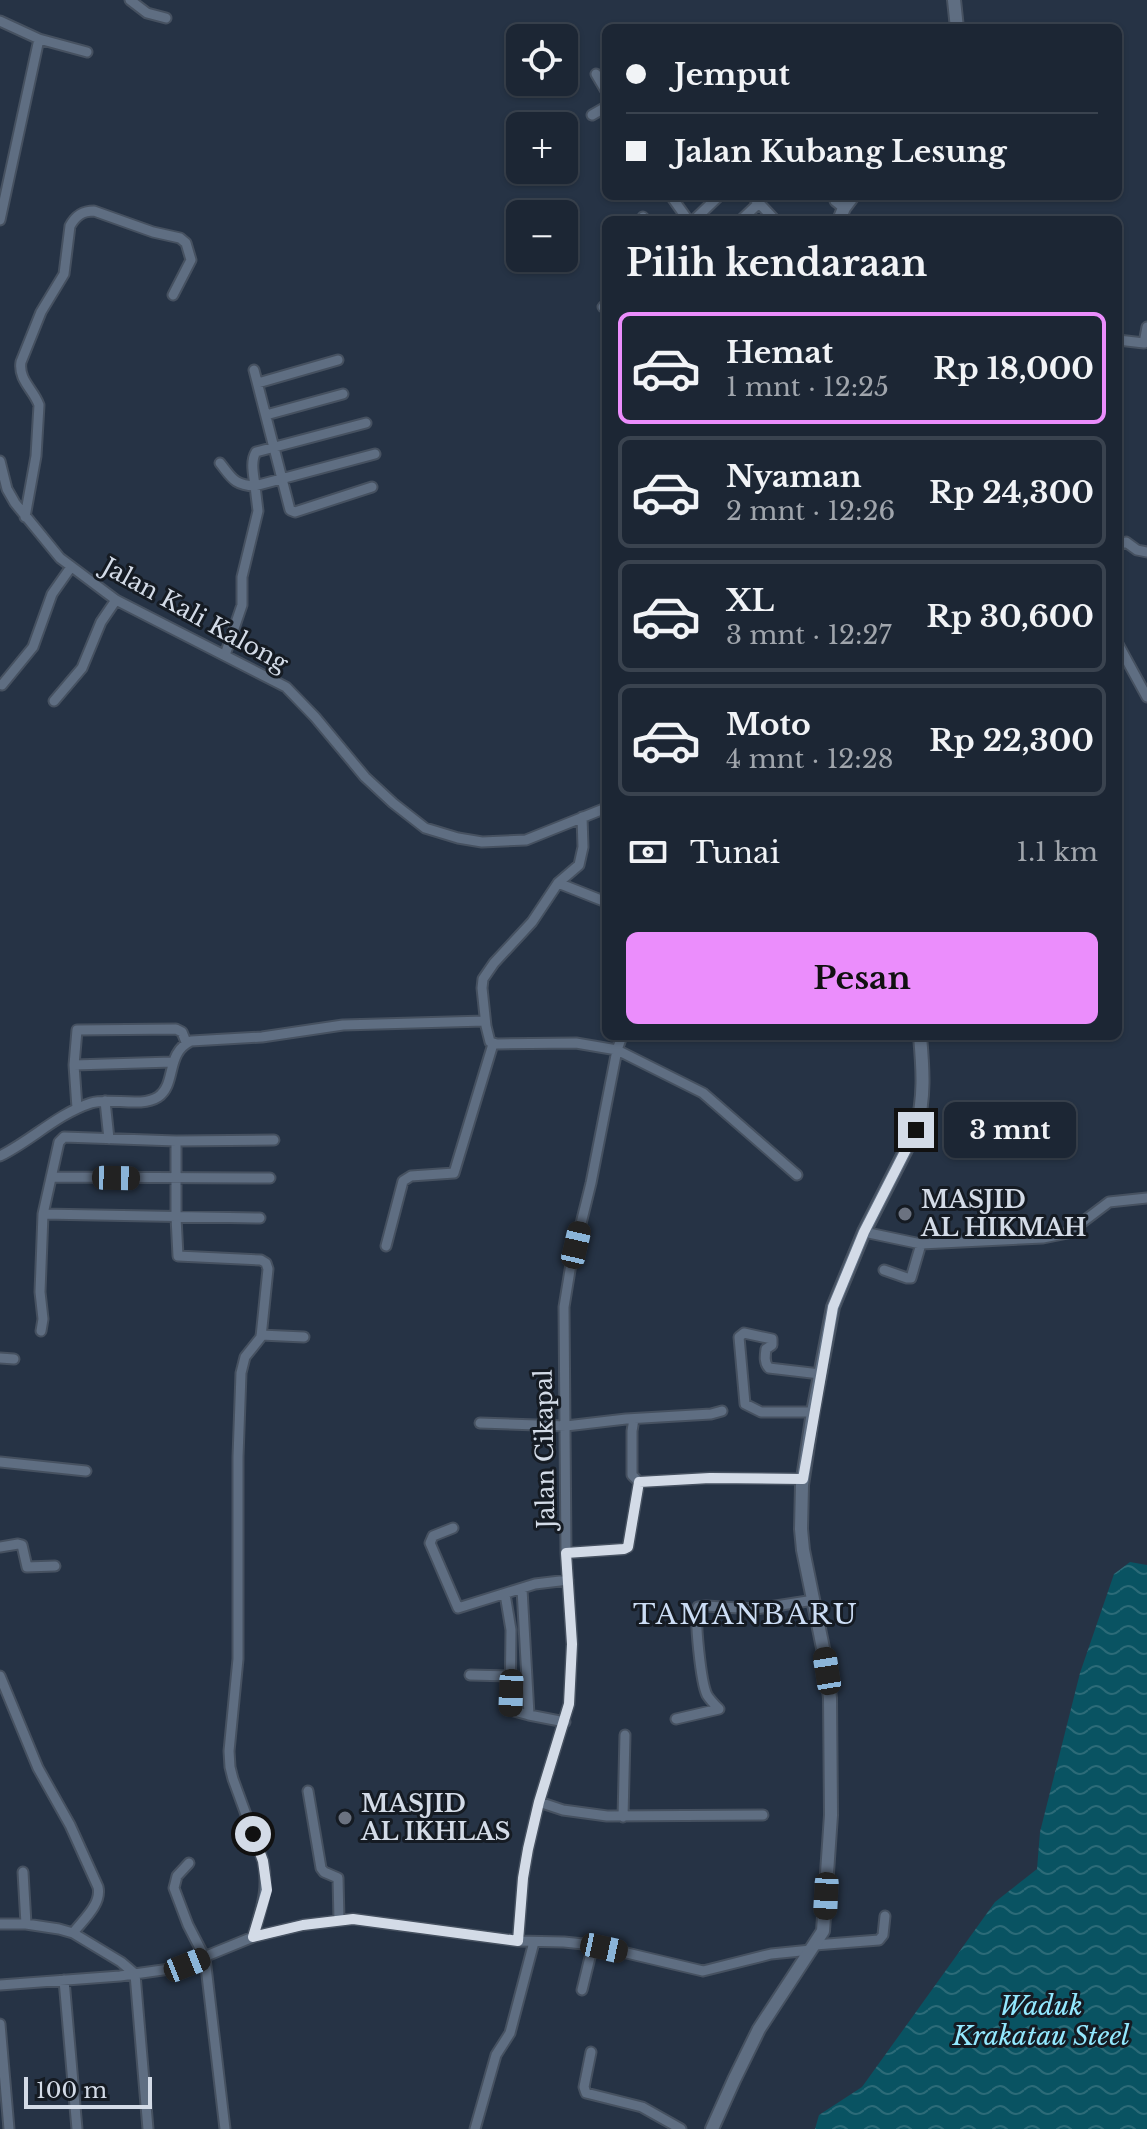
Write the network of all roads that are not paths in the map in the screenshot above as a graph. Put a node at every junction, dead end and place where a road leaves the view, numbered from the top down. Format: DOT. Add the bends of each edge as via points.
graph roads {
  1 [pos="130,0"];
  2 [pos="954,0"];
  3 [pos="166,18"];
  4 [pos="0,21"];
  5 [pos="957,24"];
  6 [pos="39,39"];
  7 [pos="87,52"];
  8 [pos="596,74"];
  9 [pos="602,84"];
  10 [pos="602,109"];
  11 [pos="592,115"];
  12 [pos="0,161"];
  13 [pos="11,164"];
  14 [pos="674,200"];
  15 [pos="714,200"];
  16 [pos="757,200"];
  17 [pos="688,216"];
  18 [pos="696,216"];
  19 [pos="771,216"];
  20 [pos="0,220"];
  21 [pos="173,295"];
  22 [pos="1147,327"];
  23 [pos="1122,340"];
  24 [pos="1146,343"];
  25 [pos="338,360"];
  26 [pos="254,370"];
  27 [pos="258,383"];
  28 [pos="343,394"];
  29 [pos="266,415"];
  30 [pos="366,423"];
  31 [pos="274,447"];
  32 [pos="375,454"];
  33 [pos="0,461"];
  34 [pos="220,463"];
  35 [pos="282,481"];
  36 [pos="255,486"];
  37 [pos="372,487"];
  38 [pos="25,517"];
  39 [pos="1122,544"];
  40 [pos="1147,552"];
  41 [pos="71,567"];
  42 [pos="116,600"];
  43 [pos="1122,651"];
  44 [pos="225,655"];
  45 [pos="2,685"];
  46 [pos="1147,697"];
  47 [pos="54,701"];
  48 [pos="602,810"];
  49 [pos="582,817"];
  50 [pos="558,883"];
  51 [pos="602,900"];
  52 [pos="485,1021"];
  53 [pos="621,1040"];
  54 [pos="920,1040"];
  55 [pos="186,1042"];
  56 [pos="493,1044"];
  57 [pos="617,1050"];
  58 [pos="172,1062"];
  59 [pos="74,1065"];
  60 [pos="105,1101"];
  61 [pos="72,1111"];
  62 [pos="109,1139"];
  63 [pos="274,1140"];
  64 [pos="176,1141"];
  65 [pos="0,1156"];
  66 [pos="797,1175"];
  67 [pos="52,1177"];
  68 [pos="176,1178"];
  69 [pos="270,1178"];
  70 [pos="1147,1198"];
  71 [pos="43,1214"];
  72 [pos="176,1217"];
  73 [pos="260,1218"];
  74 [pos="864,1232"];
  75 [pos="921,1244"];
  76 [pos="386,1246"];
  77 [pos="884,1270"];
  78 [pos="41,1331"];
  79 [pos="261,1335"];
  80 [pos="304,1337"];
  81 [pos="0,1358"];
  82 [pos="14,1359"];
  83 [pos="820,1374"];
  84 [pos="722,1411"];
  85 [pos="813,1412"];
  86 [pos="634,1419"];
  87 [pos="480,1423"];
  88 [pos="566,1426"];
  89 [pos="0,1462"];
  90 [pos="86,1471"];
  91 [pos="803,1479"];
  92 [pos="639,1482"];
  93 [pos="453,1528"];
  94 [pos="0,1547"];
  95 [pos="566,1553"];
  96 [pos="55,1566"];
  97 [pos="568,1580"];
  98 [pos="522,1589"];
  99 [pos="505,1594"];
  100 [pos="814,1600"];
  101 [pos="470,1675"];
  102 [pos="0,1676"];
  103 [pos="511,1676"];
  104 [pos="529,1715"];
  105 [pos="676,1719"];
  106 [pos="565,1722"];
  107 [pos="625,1735"];
  108 [pos="308,1791"];
  109 [pos="539,1802"];
  110 [pos="763,1815"];
  111 [pos="623,1817"];
  112 [pos="189,1863"];
  113 [pos="23,1872"];
  114 [pos="885,1916"];
  115 [pos="339,1920"];
  116 [pos="0,1924"];
  117 [pos="26,1924"];
  118 [pos="73,1933"];
  119 [pos="253,1937"];
  120 [pos="518,1941"];
  121 [pos="534,1942"];
  122 [pos="593,1945"];
  123 [pos="813,1948"];
  124 [pos="205,1958"];
  125 [pos="135,1974"];
  126 [pos="64,1980"];
  127 [pos="0,1985"];
  128 [pos="582,1990"];
  129 [pos="0,2024"];
  130 [pos="591,2052"];
  131 [pos="9,2129"];
  132 [pos="77,2129"];
  133 [pos="148,2129"];
  134 [pos="225,2129"];
  135 [pos="475,2129"];
  136 [pos="681,2129"];
  137 [pos="712,2129"];
  1 -- 3 [label="street" via="147,13"];
  2 -- 5 [label="street"];
  4 -- 6 [label="street"];
  6 -- 7 [label="street"];
  6 -- 13 [label="street"];
  8 -- 9 [label="street"];
  10 -- 11 [label="street"];
  12 -- 13 [label="street"];
  13 -- 20 [label="street"];
  14 -- 17 [label="street"];
  15 -- 18 [label="street"];
  16 -- 19 [label="street"];
  21 -- 38 [label="street" via="191,260 180,238 94,211 74,219 64,274 21,362 24,380 39,405"];
  22 -- 24 [label="street"];
  23 -- 24 [label="street"];
  25 -- 27 [label="street"];
  26 -- 27 [label="street"];
  27 -- 29 [label="street"];
  28 -- 29 [label="street"];
  29 -- 31 [label="street"];
  30 -- 31 [label="street"];
  31 -- 35 [label="street"];
  31 -- 36 [label="street" via="253,456"];
  32 -- 35 [label="street"];
  33 -- 38 [label="street, Jalan Kali Kalong" via="7,489"];
  34 -- 36 [label="street" via="242,486"];
  35 -- 36 [label="street"];
  35 -- 37 [label="street" via="288,507 295,512"];
  36 -- 44 [label="street" via="258,511 241,584 242,605"];
  38 -- 41 [label="street, Jalan Kali Kalong"];
  39 -- 40 [label="street"];
  41 -- 42 [label="street, Jalan Kali Kalong"];
  41 -- 45 [label="street" via="52,594 33,647"];
  42 -- 44 [label="street, Jalan Kali Kalong"];
  42 -- 47 [label="street" via="82,668"];
  43 -- 46 [label="street"];
  44 -- 49 [label="street, Jalan Kali Kalong" via="296,695 365,777 425,828 482,842 526,840"];
  48 -- 49 [label="street, Jalan Kali Kalong"];
  49 -- 50 [label="street" via="582,857"];
  50 -- 51 [label="street"];
  50 -- 52 [label="street" via="483,979"];
  52 -- 55 [label="street" via="343,1025"];
  52 -- 56 [label="street"];
  53 -- 57 [label="street, Jalan Cikapal"];
  54 -- 74 [label="street" via="924,1082 919,1121"];
  55 -- 58 [label="street"];
  55 -- 59 [label="street" via="176,1029 79,1029"];
  56 -- 57 [label="street" via="576,1043"];
  56 -- 76 [label="street" via="454,1173 403,1181"];
  57 -- 66 [label="street" via="703,1093"];
  57 -- 88 [label="street, Jalan Cikapal" via="564,1307"];
  58 -- 59 [label="street"];
  58 -- 60 [label="street" via="167,1085 156,1098"];
  59 -- 61 [label="street"];
  60 -- 61 [label="street"];
  60 -- 62 [label="street"];
  61 -- 65 [label="street"];
  62 -- 64 [label="street"];
  62 -- 67 [label="street" via="64,1137"];
  63 -- 64 [label="street"];
  64 -- 68 [label="street"];
  67 -- 68 [label="street"];
  67 -- 71 [label="street"];
  68 -- 69 [label="street"];
  68 -- 72 [label="street"];
  70 -- 75 [label="street" via="1109,1202 1061,1235"];
  71 -- 72 [label="street"];
  71 -- 78 [label="street"];
  72 -- 73 [label="street"];
  72 -- 79 [label="street" via="178,1256 266,1263"];
  74 -- 75 [label="street"];
  74 -- 83 [label="street" via="833,1307"];
  75 -- 77 [label="street" via="911,1278"];
  79 -- 80 [label="street"];
  79 -- 119 [label="street" via="241,1373 238,1659 229,1751 233,1779 266,1872 267,1890"];
  81 -- 82 [label="street"];
  83 -- 85 [label="street"];
  83 -- 85 [label="street" via="769,1368 766,1350 772,1339 744,1333 739,1337 745,1404 761,1412"];
  84 -- 86 [label="street"];
  85 -- 91 [label="street"];
  86 -- 88 [label="street"];
  86 -- 92 [label="street" via="632,1475"];
  87 -- 88 [label="street"];
  88 -- 95 [label="street, Jalan Cikapal"];
  89 -- 90 [label="street"];
  91 -- 92 [label="street"];
  91 -- 100 [label="street" via="801,1529"];
  92 -- 95 [label="street" via="628,1547"];
  93 -- 99 [label="street" via="433,1536 430,1543 456,1606"];
  94 -- 96 [label="street" via="22,1545 27,1567"];
  95 -- 97 [label="street, Jalan Cikapal"];
  97 -- 98 [label="street"];
  97 -- 106 [label="street, Jalan Cikapal" via="572,1644"];
  98 -- 99 [label="street"];
  98 -- 104 [label="street"];
  99 -- 103 [label="street"];
  100 -- 105 [label="street" via="756,1609 698,1607 702,1679 719,1708"];
  100 -- 123 [label="street" via="830,1698 831,1815 825,1922"];
  101 -- 103 [label="street"];
  102 -- 118 [label="street" via="100,1893"];
  103 -- 104 [label="street" via="510,1710"];
  104 -- 106 [label="street"];
  106 -- 109 [label="street, Jalan Cikapal"];
  107 -- 111 [label="street"];
  108 -- 115 [label="street" via="319,1864 324,1872 338,1876"];
  109 -- 111 [label="street"];
  109 -- 120 [label="street, Jalan Cikapal" via="523,1878"];
  110 -- 111 [label="street"];
  112 -- 124 [label="street" via="174,1888"];
  113 -- 117 [label="street"];
  114 -- 123 [label="street" via="879,1940"];
  115 -- 119 [label="street"];
  115 -- 120 [label="street"];
  116 -- 117 [label="street"];
  117 -- 118 [label="street"];
  118 -- 125 [label="street"];
  119 -- 124 [label="street"];
  120 -- 121 [label="street"];
  121 -- 122 [label="street"];
  121 -- 135 [label="street" via="508,2038 496,2055"];
  122 -- 123 [label="street" via="703,1971"];
  122 -- 128 [label="street"];
  123 -- 137 [label="street" via="759,2029"];
  124 -- 125 [label="street"];
  124 -- 134 [label="street"];
  125 -- 126 [label="street"];
  125 -- 133 [label="street"];
  126 -- 127 [label="street"];
  126 -- 132 [label="street"];
  129 -- 131 [label="street"];
  130 -- 136 [label="street" via="587,2094 642,2107"];
}
